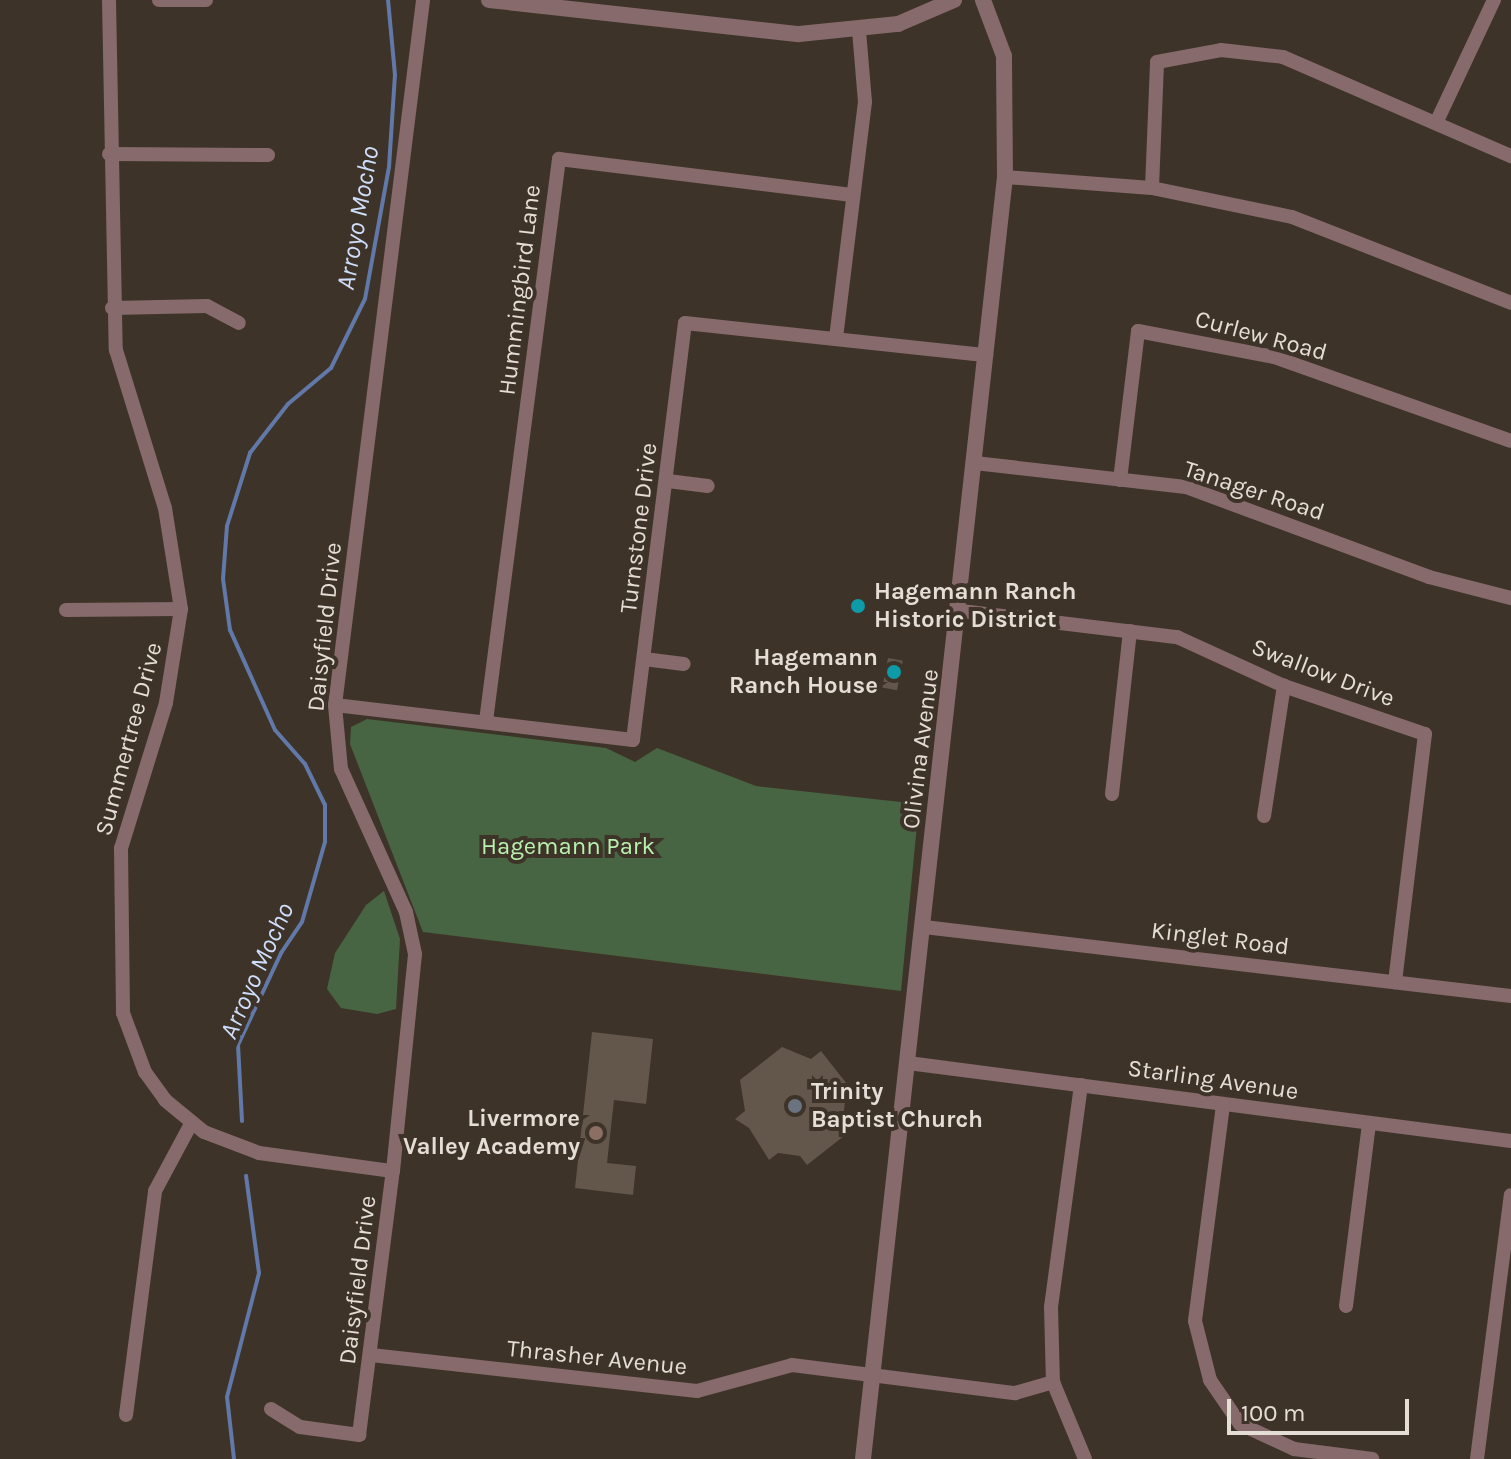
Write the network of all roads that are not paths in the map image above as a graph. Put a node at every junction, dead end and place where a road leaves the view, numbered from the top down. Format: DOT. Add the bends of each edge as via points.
graph roads {
  1 [pos="109,0"];
  2 [pos="159,0"];
  3 [pos="206,0"];
  4 [pos="423,0"];
  5 [pos="489,0"];
  6 [pos="954,0"];
  7 [pos="983,0"];
  8 [pos="1494,0"];
  9 [pos="580,6"];
  10 [pos="859,31"];
  11 [pos="1437,121"];
  12 [pos="109,154"];
  13 [pos="268,155"];
  14 [pos="1511,156"];
  15 [pos="1005,177"];
  16 [pos="1152,188"];
  17 [pos="852,195"];
  18 [pos="1511,303"];
  19 [pos="112,308"];
  20 [pos="239,323"];
  21 [pos="836,338"];
  22 [pos="986,355"];
  23 [pos="1511,441"];
  24 [pos="975,463"];
  25 [pos="1120,480"];
  26 [pos="668,481"];
  27 [pos="708,486"];
  28 [pos="1511,598"];
  29 [pos="181,609"];
  30 [pos="66,610"];
  31 [pos="961,611"];
  32 [pos="1130,631"];
  33 [pos="644,659"];
  34 [pos="684,664"];
  35 [pos="1284,686"];
  36 [pos="335,705"];
  37 [pos="486,721"];
  38 [pos="1112,794"];
  39 [pos="1264,816"];
  40 [pos="924,927"];
  41 [pos="1395,982"];
  42 [pos="1511,996"];
  43 [pos="908,1063"];
  44 [pos="1081,1085"];
  45 [pos="1223,1105"];
  46 [pos="192,1122"];
  47 [pos="1369,1123"];
  48 [pos="1511,1141"];
  49 [pos="393,1171"];
  50 [pos="1511,1195"];
  51 [pos="1346,1306"];
  52 [pos="371,1355"];
  53 [pos="875,1376"];
  54 [pos="1053,1382"];
  55 [pos="271,1409"];
  56 [pos="126,1415"];
  57 [pos="863,1459"];
  58 [pos="1085,1459"];
  59 [pos="1372,1459"];
  60 [pos="1477,1459"];
  1 -- 12 [label="street, Summertree Drive"];
  2 -- 3 [label="street"];
  4 -- 36 [label="street, Daisyfield Drive"];
  5 -- 9 [label="street"];
  6 -- 10 [label="street" via="898,24"];
  7 -- 15 [label="street, Olivina Avenue" via="1004,56"];
  8 -- 11 [label="street"];
  9 -- 10 [label="street" via="769,33"];
  10 -- 17 [label="street" via="865,102"];
  11 -- 14 [label="street"];
  11 -- 16 [label="street" via="1283,57 1221,50 1157,62"];
  12 -- 13 [label="street"];
  12 -- 19 [label="street, Summertree Drive"];
  15 -- 16 [label="street"];
  15 -- 22 [label="street, Olivina Avenue"];
  16 -- 18 [label="street" via="1292,217"];
  17 -- 21 [label="street"];
  17 -- 37 [label="street, Hummingbird Lane" via="559,159"];
  19 -- 20 [label="street" via="207,306"];
  19 -- 29 [label="street, Summertree Drive" via="126,393 171,533"];
  21 -- 22 [label="street, Turnstone Drive"];
  21 -- 26 [label="street, Turnstone Drive" via="685,323"];
  22 -- 24 [label="street, Olivina Avenue"];
  23 -- 25 [label="street, Curlew Road" via="1274,357 1138,331"];
  24 -- 25 [label="street, Tanager Road"];
  24 -- 31 [label="street, Olivina Avenue"];
  25 -- 28 [label="street, Tanager Road" via="1186,487 1429,577"];
  26 -- 27 [label="street"];
  26 -- 33 [label="street, Turnstone Drive"];
  29 -- 30 [label="street"];
  29 -- 46 [label="street, Summertree Drive" via="166,703 121,848 119,955 123,1013 133,1046 165,1100"];
  31 -- 32 [label="street, Swallow Drive"];
  31 -- 40 [label="street, Olivina Avenue"];
  32 -- 35 [label="street, Swallow Drive" via="1177,637"];
  32 -- 38 [label="street"];
  33 -- 34 [label="street"];
  33 -- 37 [label="street, Turnstone Drive" via="633,740"];
  35 -- 39 [label="street"];
  35 -- 41 [label="street, Swallow Drive" via="1425,734"];
  36 -- 37 [label="street, Turnstone Drive"];
  36 -- 49 [label="street, Daisyfield Drive" via="341,769 406,912 415,954"];
  40 -- 41 [label="street, Kinglet Road"];
  40 -- 43 [label="street, Olivina Avenue"];
  41 -- 42 [label="street, Kinglet Road"];
  43 -- 44 [label="street, Starling Avenue"];
  43 -- 53 [label="street, Olivina Avenue"];
  44 -- 45 [label="street, Starling Avenue"];
  44 -- 54 [label="street" via="1051,1307"];
  45 -- 47 [label="street, Starling Avenue"];
  45 -- 59 [label="street" via="1195,1321 1210,1380 1240,1424 1294,1449"];
  46 -- 49 [label="street, Summertree Drive" via="259,1153"];
  46 -- 56 [label="street" via="155,1191"];
  47 -- 48 [label="street, Starling Avenue"];
  47 -- 51 [label="street"];
  49 -- 52 [label="street, Daisyfield Drive"];
  50 -- 60 [label="street"];
  52 -- 53 [label="street, Thrasher Avenue" via="697,1391 792,1365"];
  52 -- 55 [label="street, Daisyfield Drive" via="359,1435 300,1427"];
  53 -- 54 [label="street, Thrasher Avenue" via="1015,1393"];
  53 -- 57 [label="street, Olivina Avenue"];
  54 -- 58 [label="street"];
}
